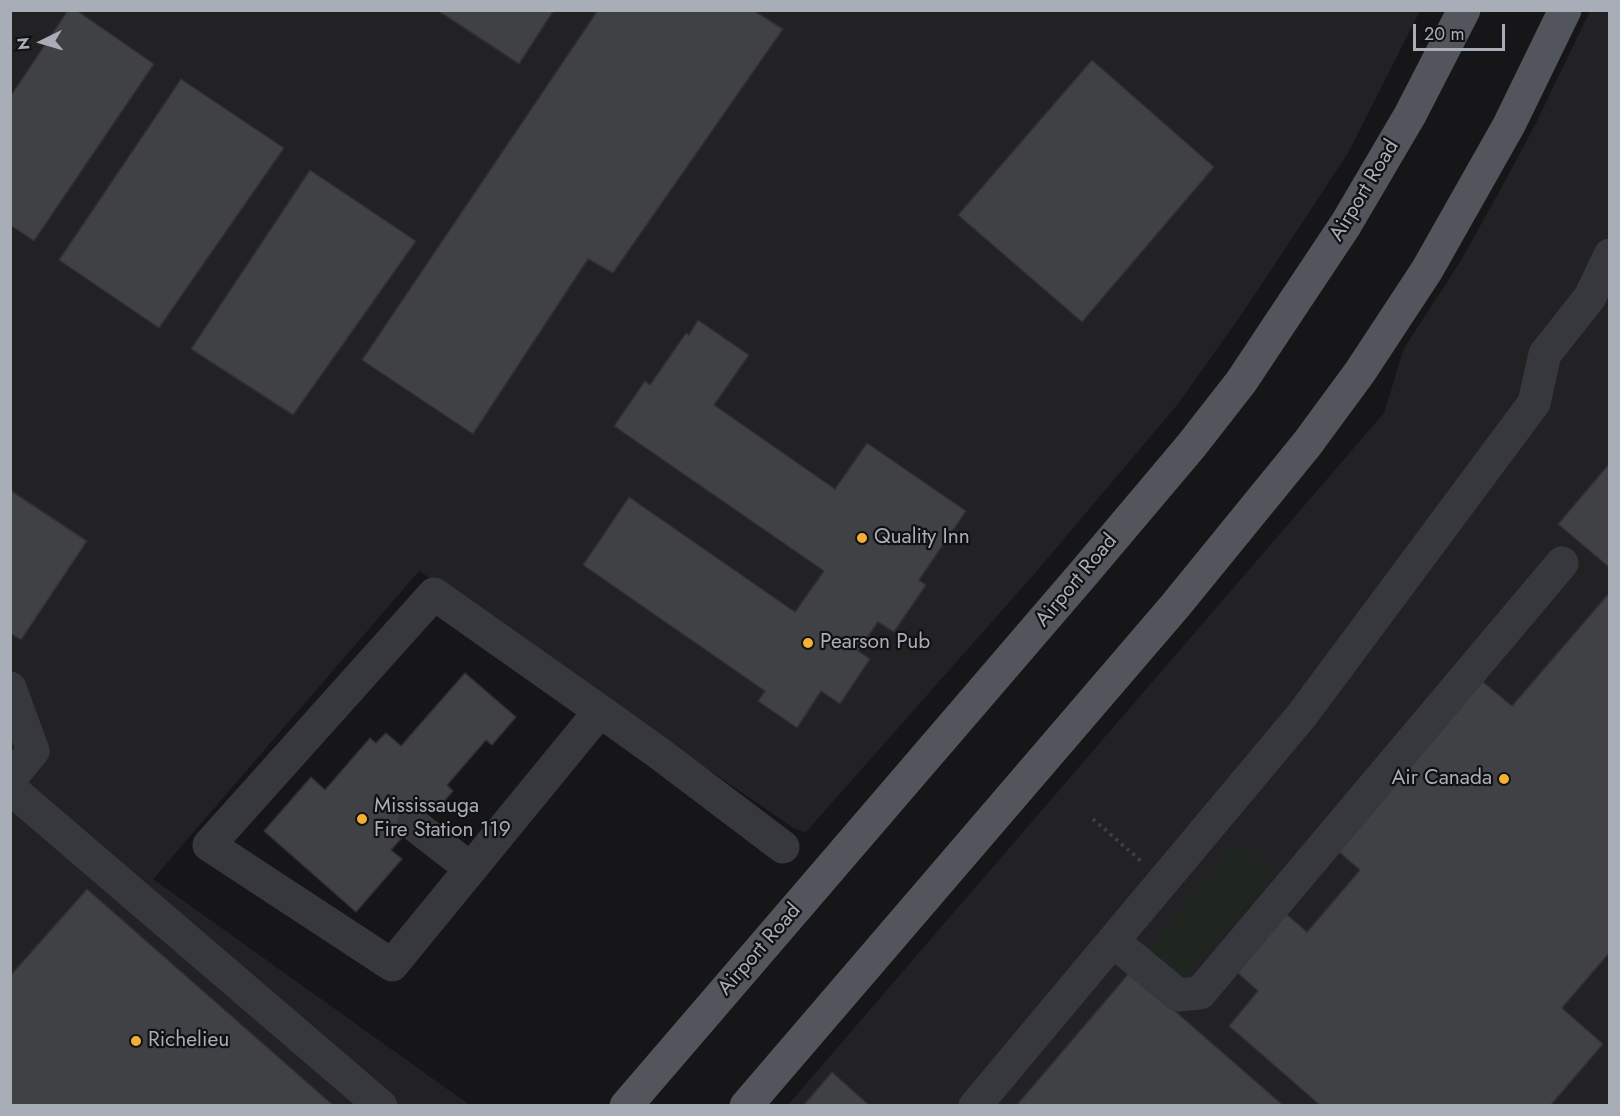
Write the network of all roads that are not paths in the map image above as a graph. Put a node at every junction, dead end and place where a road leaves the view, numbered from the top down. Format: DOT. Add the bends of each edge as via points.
graph roads {
  1 [pos="1464,10"];
  2 [pos="1565,10"];
  3 [pos="1610,255"];
  4 [pos="1600,296"];
  5 [pos="1562,562"];
  6 [pos="10,688"];
  7 [pos="600,711"];
  8 [pos="10,779"];
  9 [pos="10,788"];
  10 [pos="413,824"];
  11 [pos="783,847"];
  12 [pos="471,869"];
  13 [pos="1113,941"];
  14 [pos="381,1106"];
  15 [pos="626,1106"];
  16 [pos="746,1106"];
  17 [pos="975,1106"];
  1 -- 15 [label="main road, Airport Road" via="1410,116 1346,224 1234,391 1083,574"];
  2 -- 16 [label="main road" via="1509,125 1427,270 1307,444 1175,606"];
  3 -- 4 [label="lane"];
  4 -- 13 [label="lane" via="1545,354 1534,403 1302,715"];
  5 -- 13 [label="lane" via="1200,993 1178,995"];
  6 -- 8 [label="lane" via="33,751"];
  7 -- 11 [label="lane"];
  7 -- 12 [label="lane"];
  7 -- 12 [label="lane" via="434,594 209,845 392,965"];
  9 -- 14 [label="lane"];
  10 -- 12 [label="lane"];
  13 -- 17 [label="lane"];
}
